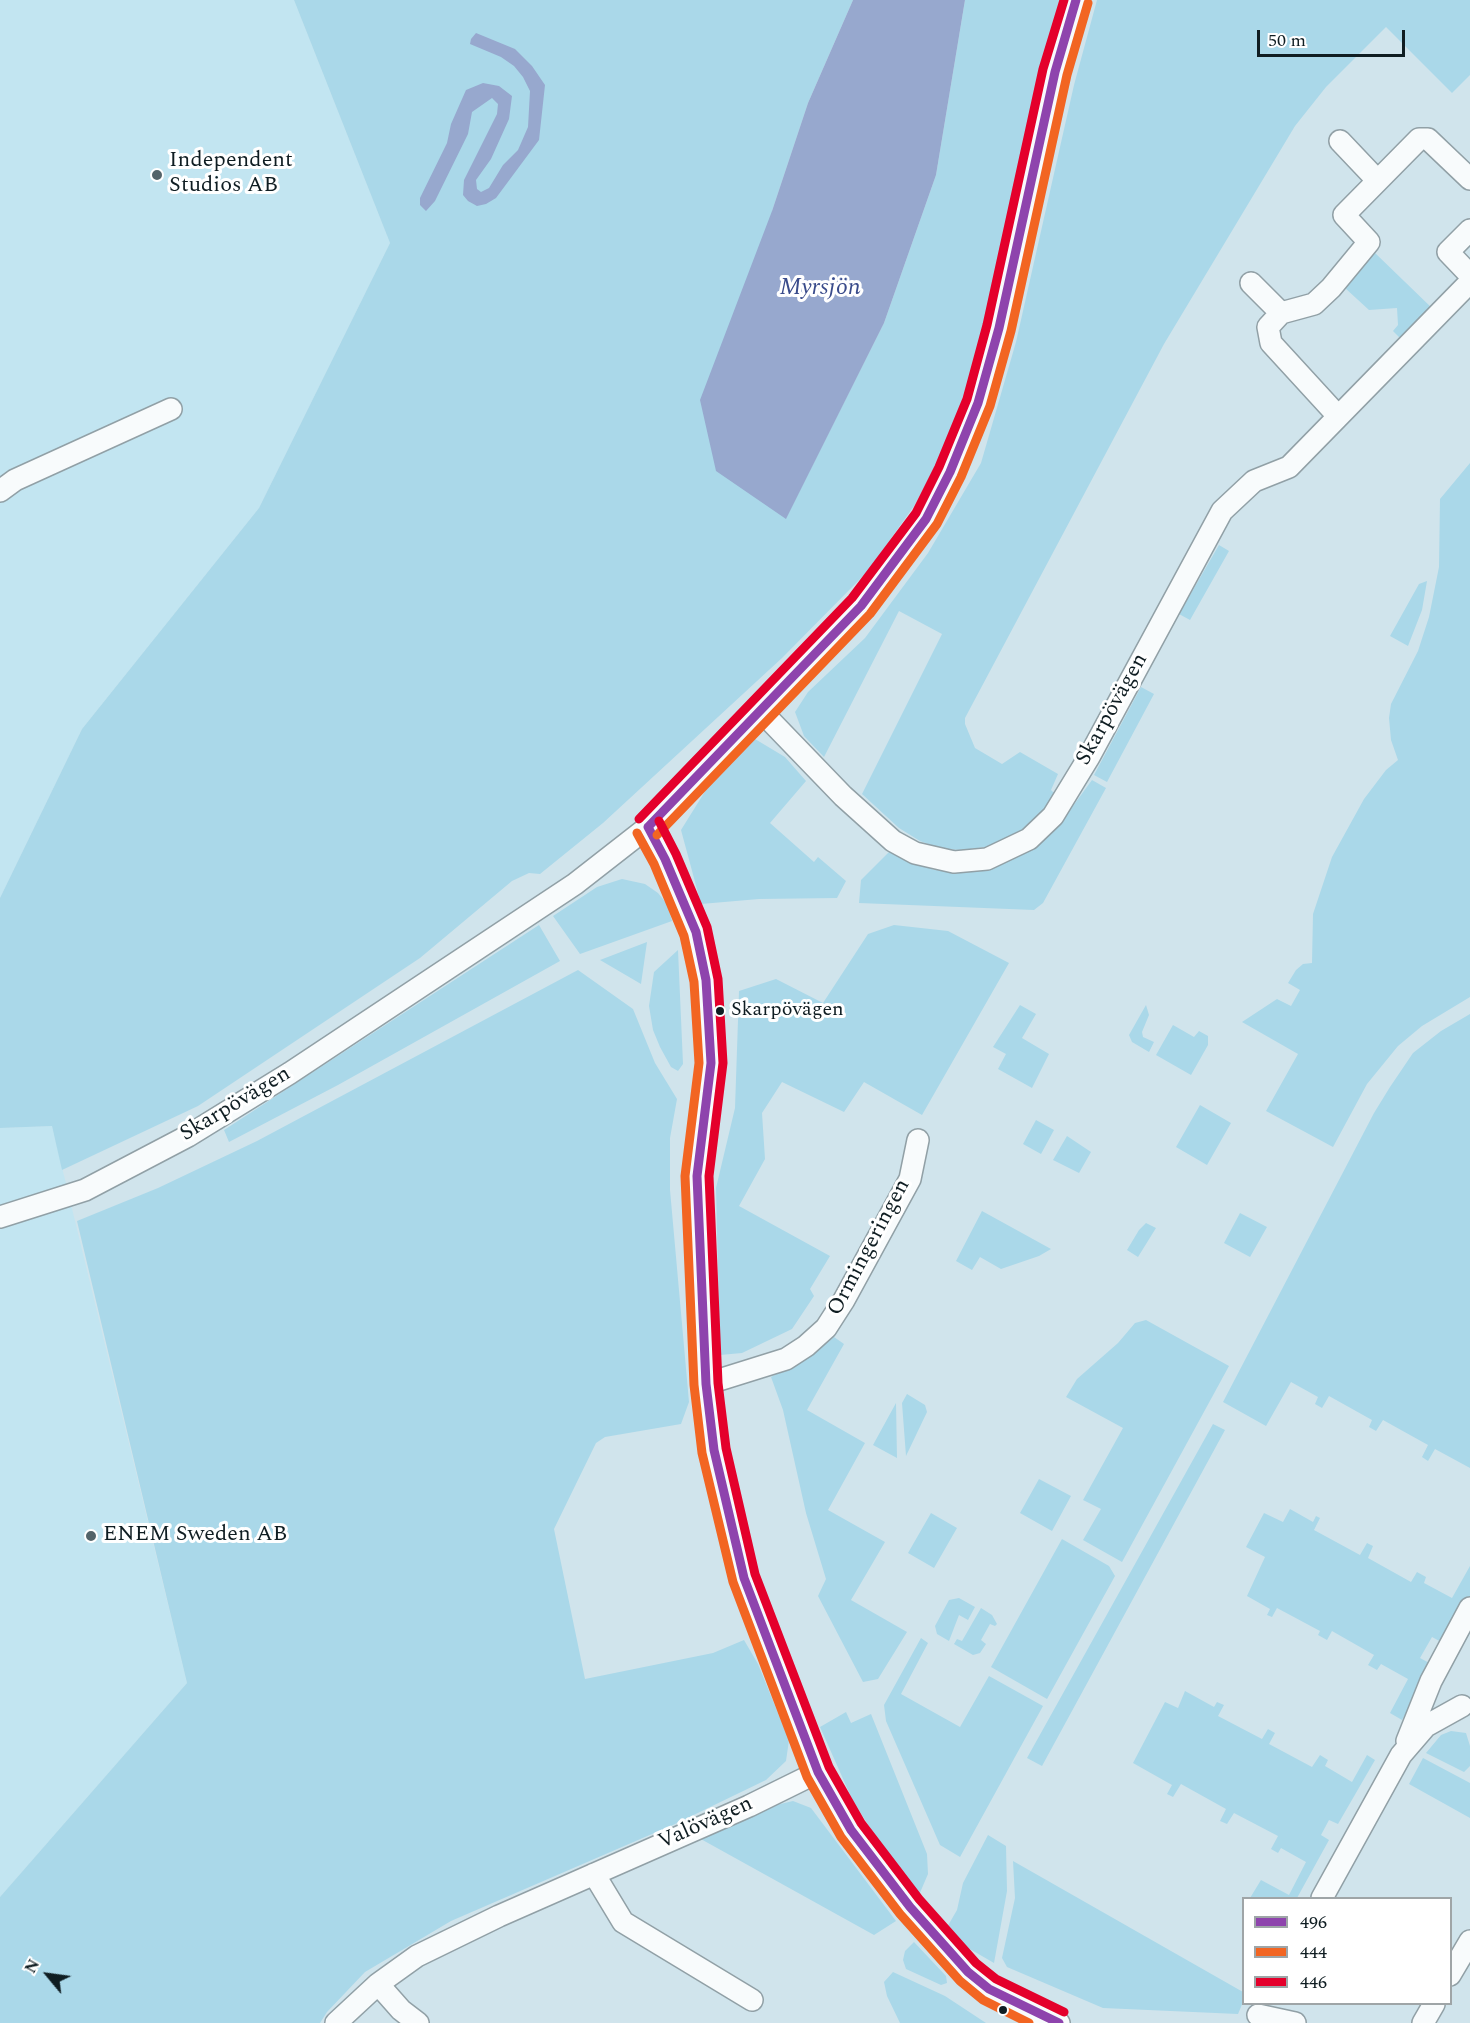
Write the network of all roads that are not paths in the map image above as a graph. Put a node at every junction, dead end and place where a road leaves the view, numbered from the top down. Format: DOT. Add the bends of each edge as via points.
graph roads {
  1 [pos="1076,0"];
  2 [pos="1340,141"];
  3 [pos="1470,179"];
  4 [pos="1377,180"];
  5 [pos="1470,230"];
  6 [pos="1470,275"];
  7 [pos="1470,282"];
  8 [pos="1251,283"];
  9 [pos="1281,313"];
  10 [pos="171,409"];
  11 [pos="1337,415"];
  12 [pos="0,491"];
  13 [pos="760,710"];
  14 [pos="648,827"];
  15 [pos="918,1140"];
  16 [pos="0,1217"];
  17 [pos="706,1384"];
  18 [pos="1470,1608"];
  19 [pos="1462,1706"];
  20 [pos="1401,1755"];
  21 [pos="818,1772"];
  22 [pos="594,1874"];
  23 [pos="1323,1897"];
  24 [pos="1470,1941"];
  25 [pos="1452,1972"];
  26 [pos="378,1984"];
  27 [pos="752,2000"];
  28 [pos="1433,2005"];
  29 [pos="1259,2014"];
  30 [pos="336,2023"];
  31 [pos="418,2023"];
  32 [pos="1059,2023"];
  33 [pos="1295,2023"];
  34 [pos="1423,2023"];
  1 -- 13 [label="street, Skarpövägen" via="1055,72 999,328 978,403 950,472 926,519 861,606"];
  2 -- 4 [label="street"];
  3 -- 4 [label="street" via="1424,137"];
  4 -- 9 [label="street" via="1344,215 1369,242 1314,304"];
  5 -- 6 [label="street" via="1448,252"];
  7 -- 11 [label="street"];
  8 -- 9 [label="street"];
  9 -- 11 [label="street" via="1268,327 1271,343"];
  10 -- 12 [label="street" via="26,475"];
  11 -- 13 [label="street, Skarpövägen" via="1289,467 1254,481 1222,511 1053,816 1029,839 1004,853 954,862 915,853 893,841 811,765"];
  13 -- 14 [label="street, Skarpövägen"];
  14 -- 16 [label="street, Skarpövägen" via="545,904 188,1136 85,1190"];
  14 -- 17 [label="street" via="685,905 698,942 706,988 711,1063 697,1176"];
  15 -- 17 [label="street, Ormingeringen" via="910,1179 826,1328 786,1359"];
  17 -- 21 [label="street" via="714,1450 744,1578"];
  18 -- 20 [label="street" via="1431,1681"];
  19 -- 20 [label="street" via="1426,1726"];
  20 -- 23 [label="street"];
  21 -- 22 [label="street, Valövägen"];
  21 -- 32 [label="street" via="851,1830 928,1929 968,1972 989,1989"];
  22 -- 26 [label="street, Valövägen" via="417,1956"];
  22 -- 27 [label="street" via="623,1922"];
  24 -- 25 [label="street"];
  26 -- 30 [label="street, Valövägen"];
  26 -- 31 [label="street"];
  28 -- 34 [label="street"];
  29 -- 33 [label="street"];
}
